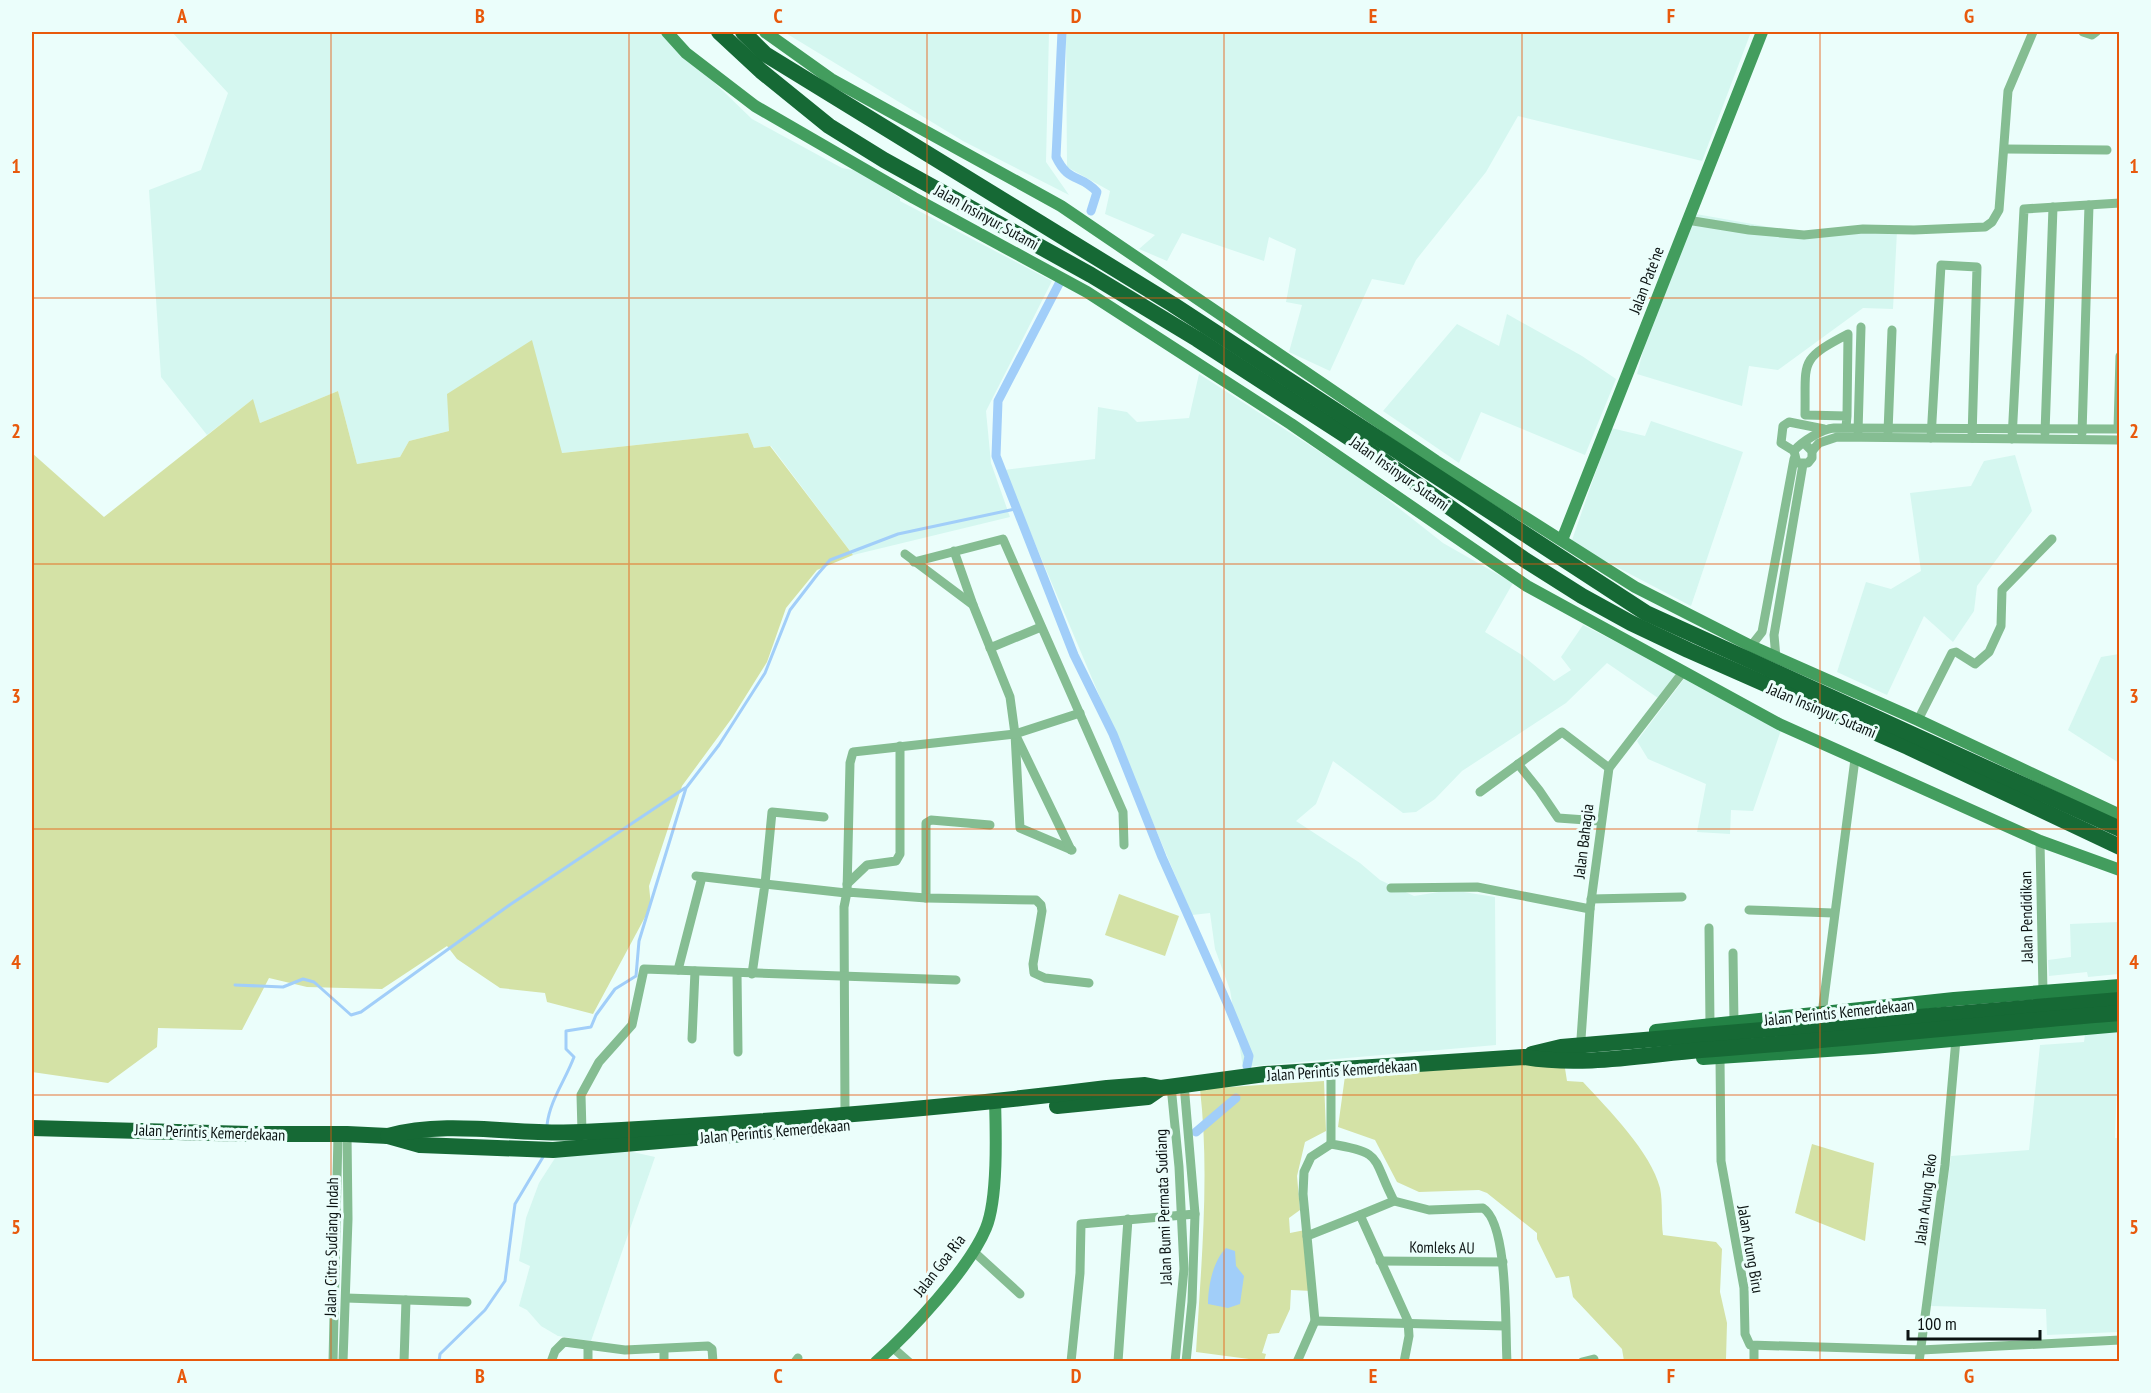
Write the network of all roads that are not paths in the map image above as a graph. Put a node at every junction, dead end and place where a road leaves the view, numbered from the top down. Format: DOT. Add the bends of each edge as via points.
graph roads {
  1 [pos="667,32"];
  2 [pos="718,32"];
  3 [pos="743,32"];
  4 [pos="765,32"];
  5 [pos="1762,32"];
  6 [pos="2033,32"];
  7 [pos="2083,32"];
  8 [pos="2096,32"];
  9 [pos="2005,149"];
  10 [pos="2107,150"];
  11 [pos="2120,203"];
  12 [pos="2089,205"];
  13 [pos="2053,207"];
  14 [pos="1687,220"];
  15 [pos="1861,327"];
  16 [pos="1892,330"];
  17 [pos="2120,356"];
  18 [pos="1847,416"];
  19 [pos="1846,427"];
  20 [pos="2012,428"];
  21 [pos="1827,429"];
  22 [pos="2046,429"];
  23 [pos="2082,429"];
  24 [pos="2119,429"];
  25 [pos="1858,432"];
  26 [pos="1888,432"];
  27 [pos="1931,433"];
  28 [pos="1972,433"];
  29 [pos="2012,439"];
  30 [pos="2045,439"];
  31 [pos="2082,440"];
  32 [pos="2118,440"];
  33 [pos="1808,447"];
  34 [pos="1794,455"];
  35 [pos="1803,464"];
  36 [pos="2052,539"];
  37 [pos="1562,540"];
  38 [pos="954,552"];
  39 [pos="905,554"];
  40 [pos="915,562"];
  41 [pos="973,605"];
  42 [pos="1041,627"];
  43 [pos="1762,632"];
  44 [pos="1774,635"];
  45 [pos="1751,646"];
  46 [pos="990,648"];
  47 [pos="1776,658"];
  48 [pos="1683,672"];
  49 [pos="1080,713"];
  50 [pos="1918,720"];
  51 [pos="1015,734"];
  52 [pos="900,746"];
  53 [pos="1855,759"];
  54 [pos="1518,764"];
  55 [pos="1609,768"];
  56 [pos="1480,792"];
  57 [pos="2120,815"];
  58 [pos="824,817"];
  59 [pos="1600,821"];
  60 [pos="990,825"];
  61 [pos="2120,828"];
  62 [pos="2040,841"];
  63 [pos="1124,845"];
  64 [pos="2120,847"];
  65 [pos="2120,870"];
  66 [pos="765,884"];
  67 [pos="1391,888"];
  68 [pos="846,890"];
  69 [pos="1682,897"];
  70 [pos="926,898"];
  71 [pos="1591,904"];
  72 [pos="1749,910"];
  73 [pos="1833,913"];
  74 [pos="1709,928"];
  75 [pos="1733,953"];
  76 [pos="678,970"];
  77 [pos="695,971"];
  78 [pos="736,973"];
  79 [pos="752,974"];
  80 [pos="844,976"];
  81 [pos="956,980"];
  82 [pos="1089,983"];
  83 [pos="2120,986"];
  84 [pos="2043,993"];
  85 [pos="2120,1000"];
  86 [pos="2120,1013"];
  87 [pos="1822,1014"];
  88 [pos="1734,1023"];
  89 [pos="2120,1024"];
  90 [pos="1710,1025"];
  91 [pos="692,1039"];
  92 [pos="1581,1039"];
  93 [pos="1956,1039"];
  94 [pos="738,1052"];
  95 [pos="1561,1054"];
  96 [pos="1720,1057"];
  97 [pos="1331,1078"];
  98 [pos="1172,1086"];
  99 [pos="995,1106"];
  100 [pos="845,1114"];
  101 [pos="32,1128"];
  102 [pos="582,1132"];
  103 [pos="342,1134"];
  104 [pos="388,1136"];
  105 [pos="1331,1144"];
  106 [pos="1394,1201"];
  107 [pos="1195,1214"];
  108 [pos="1181,1215"];
  109 [pos="1360,1215"];
  110 [pos="1128,1219"];
  111 [pos="1307,1236"];
  112 [pos="973,1251"];
  113 [pos="1380,1261"];
  114 [pos="1503,1262"];
  115 [pos="1020,1294"];
  116 [pos="346,1298"];
  117 [pos="406,1300"];
  118 [pos="467,1302"];
  119 [pos="1315,1321"];
  120 [pos="1408,1321"];
  121 [pos="1505,1326"];
  122 [pos="2120,1340"];
  123 [pos="588,1347"];
  124 [pos="892,1347"];
  125 [pos="1754,1347"];
  126 [pos="664,1349"];
  127 [pos="625,1350"];
  128 [pos="1921,1350"];
  129 [pos="333,1357"];
  130 [pos="344,1357"];
  131 [pos="1594,1359"];
  132 [pos="404,1362"];
  133 [pos="551,1362"];
  134 [pos="588,1362"];
  135 [pos="625,1362"];
  136 [pos="664,1362"];
  137 [pos="713,1362"];
  138 [pos="876,1362"];
  139 [pos="909,1362"];
  140 [pos="1071,1362"];
  141 [pos="1118,1362"];
  142 [pos="1175,1362"];
  143 [pos="1186,1362"];
  144 [pos="1297,1362"];
  145 [pos="1404,1362"];
  146 [pos="1507,1362"];
  147 [pos="1582,1362"];
  148 [pos="1754,1362"];
  149 [pos="1919,1362"];
  1 -- 48 [label="street" via="709,72 766,113 1088,292 1291,424 1527,586"];
  2 -- 64 [label="highway, Jalan Insinyur Sutami" via="828,126 1197,339 1582,596 1688,650 1908,747"];
  3 -- 61 [label="highway, Jalan Insinyur Sutami" via="765,54 1172,304 1646,613"];
  4 -- 37 [label="street" via="831,79 1061,206 1436,460"];
  5 -- 14 [label="street, Jalan Pate'ne"];
  6 -- 9 [label="street" via="2008,91"];
  7 -- 8 [label="street"];
  9 -- 10 [label="street"];
  9 -- 14 [label="street" via="2000,210 1982,228 1863,229 1804,235"];
  11 -- 12 [label="street"];
  12 -- 13 [label="street"];
  12 -- 23 [label="street"];
  13 -- 20 [label="street" via="2024,209"];
  13 -- 22 [label="street"];
  14 -- 37 [label="street, Jalan Pate'ne"];
  15 -- 25 [label="street"];
  16 -- 26 [label="street"];
  17 -- 24 [label="street"];
  18 -- 18 [label="street" via="1847,369 1848,334 1816,351 1806,365 1805,405 1805,415"];
  18 -- 19 [label="street"];
  19 -- 21 [label="street"];
  19 -- 25 [label="street"];
  20 -- 22 [label="street"];
  20 -- 28 [label="street"];
  20 -- 29 [label="street"];
  21 -- 33 [label="street"];
  21 -- 34 [label="street" via="1789,422 1783,426 1781,443"];
  22 -- 23 [label="street"];
  22 -- 30 [label="street"];
  23 -- 24 [label="street"];
  23 -- 31 [label="street"];
  25 -- 26 [label="street"];
  25 -- 33 [label="street"];
  26 -- 27 [label="street"];
  27 -- 28 [label="street"];
  27 -- 28 [label="street" via="1941,265 1977,267"];
  28 -- 29 [label="street"];
  29 -- 30 [label="street"];
  30 -- 31 [label="street"];
  31 -- 32 [label="street"];
  33 -- 34 [label="street"];
  33 -- 35 [label="street" via="1812,458"];
  34 -- 35 [label="street" via="1797,463"];
  34 -- 43 [label="street"];
  35 -- 44 [label="street"];
  36 -- 50 [label="street" via="2002,590 2001,626 1989,652 1975,664 1952,653"];
  37 -- 45 [label="street" via="1635,587"];
  38 -- 40 [label="street"];
  38 -- 41 [label="street"];
  38 -- 42 [label="street" via="1003,538"];
  39 -- 40 [label="street"];
  40 -- 41 [label="street"];
  41 -- 46 [label="street"];
  42 -- 46 [label="street"];
  42 -- 49 [label="street"];
  43 -- 44 [label="street" via="1769,637"];
  43 -- 45 [label="street"];
  44 -- 47 [label="street"];
  45 -- 47 [label="street"];
  46 -- 51 [label="street" via="1010,697"];
  47 -- 50 [label="street"];
  48 -- 53 [label="street" via="1779,724"];
  48 -- 55 [label="street, Jalan Bahagia"];
  49 -- 51 [label="street"];
  49 -- 63 [label="street" via="1123,812"];
  50 -- 57 [label="street"];
  51 -- 51 [label="street" via="1020,828 1071,850 1056,818"];
  51 -- 52 [label="street"];
  52 -- 68 [label="street" via="900,854 896,861 867,865"];
  52 -- 68 [label="street" via="858,750 850,756"];
  53 -- 62 [label="street"];
  53 -- 73 [label="street"];
  54 -- 55 [label="street" via="1564,732"];
  54 -- 56 [label="street"];
  54 -- 59 [label="street" via="1558,818"];
  55 -- 59 [label="street, Jalan Bahagia"];
  58 -- 66 [label="street" via="772,812"];
  59 -- 71 [label="street, Jalan Bahagia"];
  60 -- 70 [label="street" via="932,820 926,823"];
  62 -- 65 [label="street"];
  62 -- 84 [label="street, Jalan Pendidikan"];
  66 -- 68 [label="street"];
  66 -- 76 [label="street" via="699,877"];
  66 -- 79 [label="street"];
  67 -- 71 [label="street" via="1477,887"];
  68 -- 70 [label="street"];
  68 -- 80 [label="street"];
  69 -- 71 [label="street"];
  70 -- 82 [label="street" via="1036,900 1042,911 1034,974"];
  71 -- 92 [label="street, Jalan Bahagia"];
  72 -- 73 [label="street"];
  73 -- 87 [label="street"];
  74 -- 90 [label="street"];
  75 -- 88 [label="street"];
  76 -- 77 [label="street"];
  76 -- 102 [label="street" via="642,971 632,1025 599,1062 581,1095"];
  77 -- 78 [label="street"];
  77 -- 91 [label="street"];
  78 -- 79 [label="street"];
  78 -- 94 [label="street"];
  79 -- 80 [label="street"];
  80 -- 81 [label="street"];
  80 -- 100 [label="street"];
  83 -- 84 [label="main road, Jalan Perintis Kemerdekaan"];
  84 -- 87 [label="main road, Jalan Perintis Kemerdekaan"];
  85 -- 95 [label="highway, Jalan Perintis Kemerdekaan"];
  86 -- 95 [label="highway, Jalan Perintis Kemerdekaan" via="1762,1046"];
  87 -- 88 [label="main road, Jalan Perintis Kemerdekaan"];
  88 -- 90 [label="main road, Jalan Perintis Kemerdekaan"];
  89 -- 93 [label="main road, Jalan Perintis Kemerdekaan"];
  90 -- 92 [label="main road, Jalan Perintis Kemerdekaan"];
  92 -- 95 [label="main road, Jalan Perintis Kemerdekaan" via="1570,1040"];
  93 -- 96 [label="main road, Jalan Perintis Kemerdekaan"];
  93 -- 128 [label="street, Jalan Arung Teko" via="1945,1165"];
  95 -- 96 [label="main road, Jalan Perintis Kemerdekaan" via="1576,1066"];
  95 -- 97 [label="highway, Jalan Perintis Kemerdekaan"];
  96 -- 125 [label="street, Jalan Arung Biru" via="1721,1161 1744,1288 1745,1334"];
  97 -- 98 [label="highway, Jalan Perintis Kemerdekaan" via="1265,1074"];
  97 -- 105 [label="street"];
  98 -- 99 [label="highway, Jalan Perintis Kemerdekaan" via="1126,1087"];
  98 -- 107 [label="street, Jalan Bumi Permata Sudiang"];
  98 -- 108 [label="street, Jalan Bumi Permata Sudiang"];
  99 -- 100 [label="highway, Jalan Perintis Kemerdekaan"];
  99 -- 104 [label="highway, Jalan Perintis Kemerdekaan" via="553,1150 420,1145"];
  99 -- 112 [label="street, Jalan Goa Ria" via="992,1200 986,1228"];
  100 -- 102 [label="highway, Jalan Perintis Kemerdekaan"];
  101 -- 103 [label="highway, Jalan Perintis Kemerdekaan"];
  102 -- 104 [label="highway, Jalan Perintis Kemerdekaan" via="418,1130"];
  103 -- 104 [label="highway, Jalan Perintis Kemerdekaan"];
  103 -- 116 [label="street, Jalan Citra Sudiang Indah"];
  103 -- 129 [label="street, Jalan Citra Sudiang Indah"];
  105 -- 106 [label="street" via="1372,1155"];
  105 -- 111 [label="street" via="1311,1157 1304,1170"];
  106 -- 109 [label="street"];
  106 -- 114 [label="street, Komleks AU" via="1429,1210 1485,1209 1498,1233"];
  107 -- 108 [label="street"];
  107 -- 143 [label="street, Jalan Bumi Permata Sudiang"];
  108 -- 110 [label="street"];
  108 -- 142 [label="street, Jalan Bumi Permata Sudiang" via="1184,1269"];
  109 -- 111 [label="street"];
  109 -- 113 [label="street"];
  110 -- 140 [label="street" via="1080,1225 1080,1273"];
  110 -- 141 [label="street"];
  111 -- 119 [label="street"];
  112 -- 115 [label="street"];
  112 -- 124 [label="street, Jalan Goa Ria"];
  113 -- 114 [label="street, Komleks AU"];
  113 -- 120 [label="street"];
  114 -- 121 [label="street, Komleks AU"];
  116 -- 117 [label="street"];
  116 -- 130 [label="street, Jalan Citra Sudiang Indah"];
  117 -- 118 [label="street"];
  117 -- 132 [label="street"];
  119 -- 120 [label="street"];
  119 -- 144 [label="street"];
  120 -- 121 [label="street"];
  120 -- 145 [label="street"];
  121 -- 146 [label="street, Komleks AU"];
  122 -- 128 [label="street"];
  123 -- 127 [label="street"];
  123 -- 133 [label="street" via="564,1342"];
  123 -- 134 [label="street"];
  124 -- 138 [label="street, Jalan Goa Ria"];
  124 -- 139 [label="street"];
  125 -- 128 [label="street" via="1801,1344"];
  125 -- 148 [label="street, Jalan Arung Biru"];
  126 -- 127 [label="street"];
  126 -- 136 [label="street"];
  126 -- 137 [label="street" via="710,1347"];
  127 -- 135 [label="street"];
  128 -- 149 [label="street, Jalan Arung Teko"];
  129 -- 130 [label="street"];
  131 -- 147 [label="street"];
}
